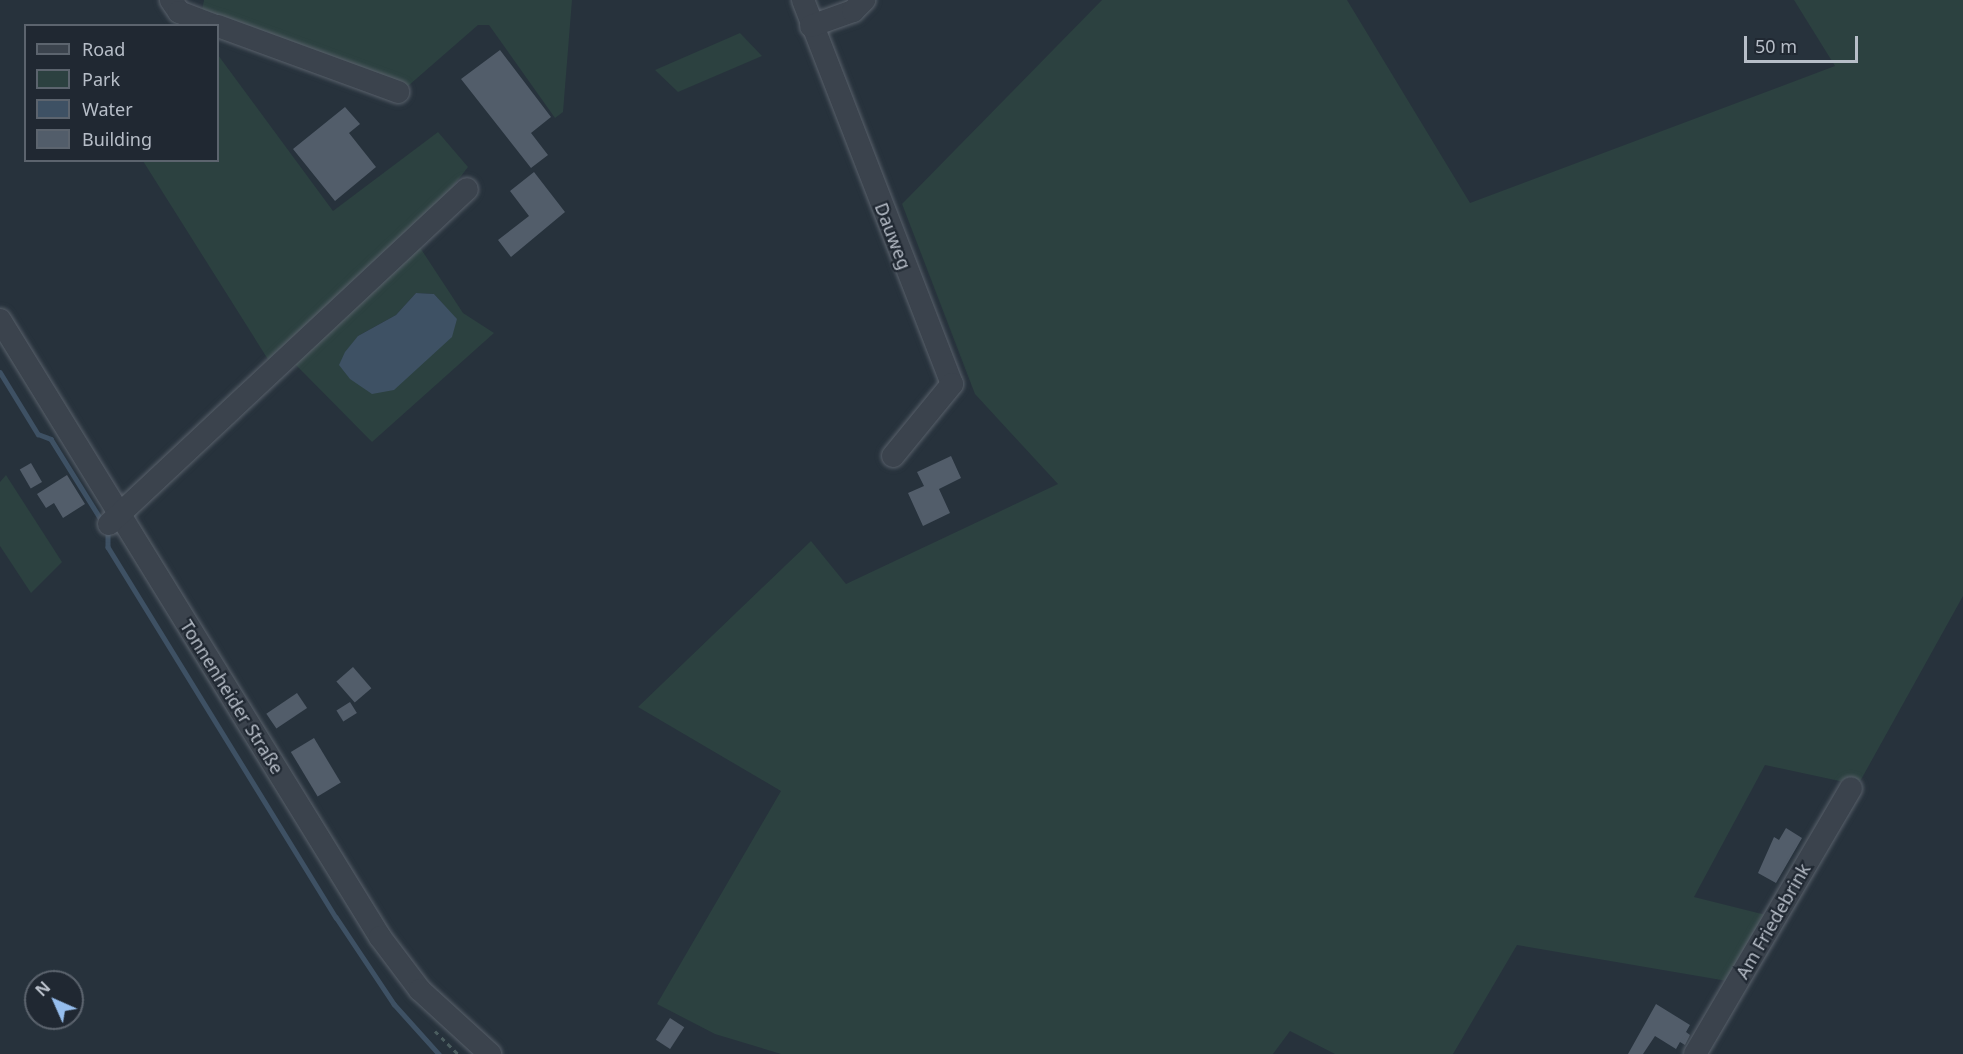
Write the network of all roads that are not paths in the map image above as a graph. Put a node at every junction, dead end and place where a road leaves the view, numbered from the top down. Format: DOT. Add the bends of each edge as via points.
graph roads {
  1 [pos="171,0"];
  2 [pos="802,0"];
  3 [pos="864,0"];
  4 [pos="212,24"];
  5 [pos="811,26"];
  6 [pos="219,27"];
  7 [pos="398,92"];
  8 [pos="467,189"];
  9 [pos="2,329"];
  10 [pos="893,456"];
  11 [pos="114,520"];
  12 [pos="1851,788"];
  13 [pos="490,1054"];
  14 [pos="1695,1054"];
  1 -- 4 [label="street" via="179,12"];
  2 -- 5 [label="street, Dauweg"];
  3 -- 5 [label="street" via="853,10"];
  5 -- 10 [label="street, Dauweg" via="952,384"];
  6 -- 7 [label="street"];
  8 -- 11 [label="street"];
  9 -- 11 [label="street, Tonnenheider Straße"];
  11 -- 13 [label="street, Tonnenheider Straße" via="235,717 380,937 420,990"];
  12 -- 14 [label="street, Am Friedebrink"];
}
